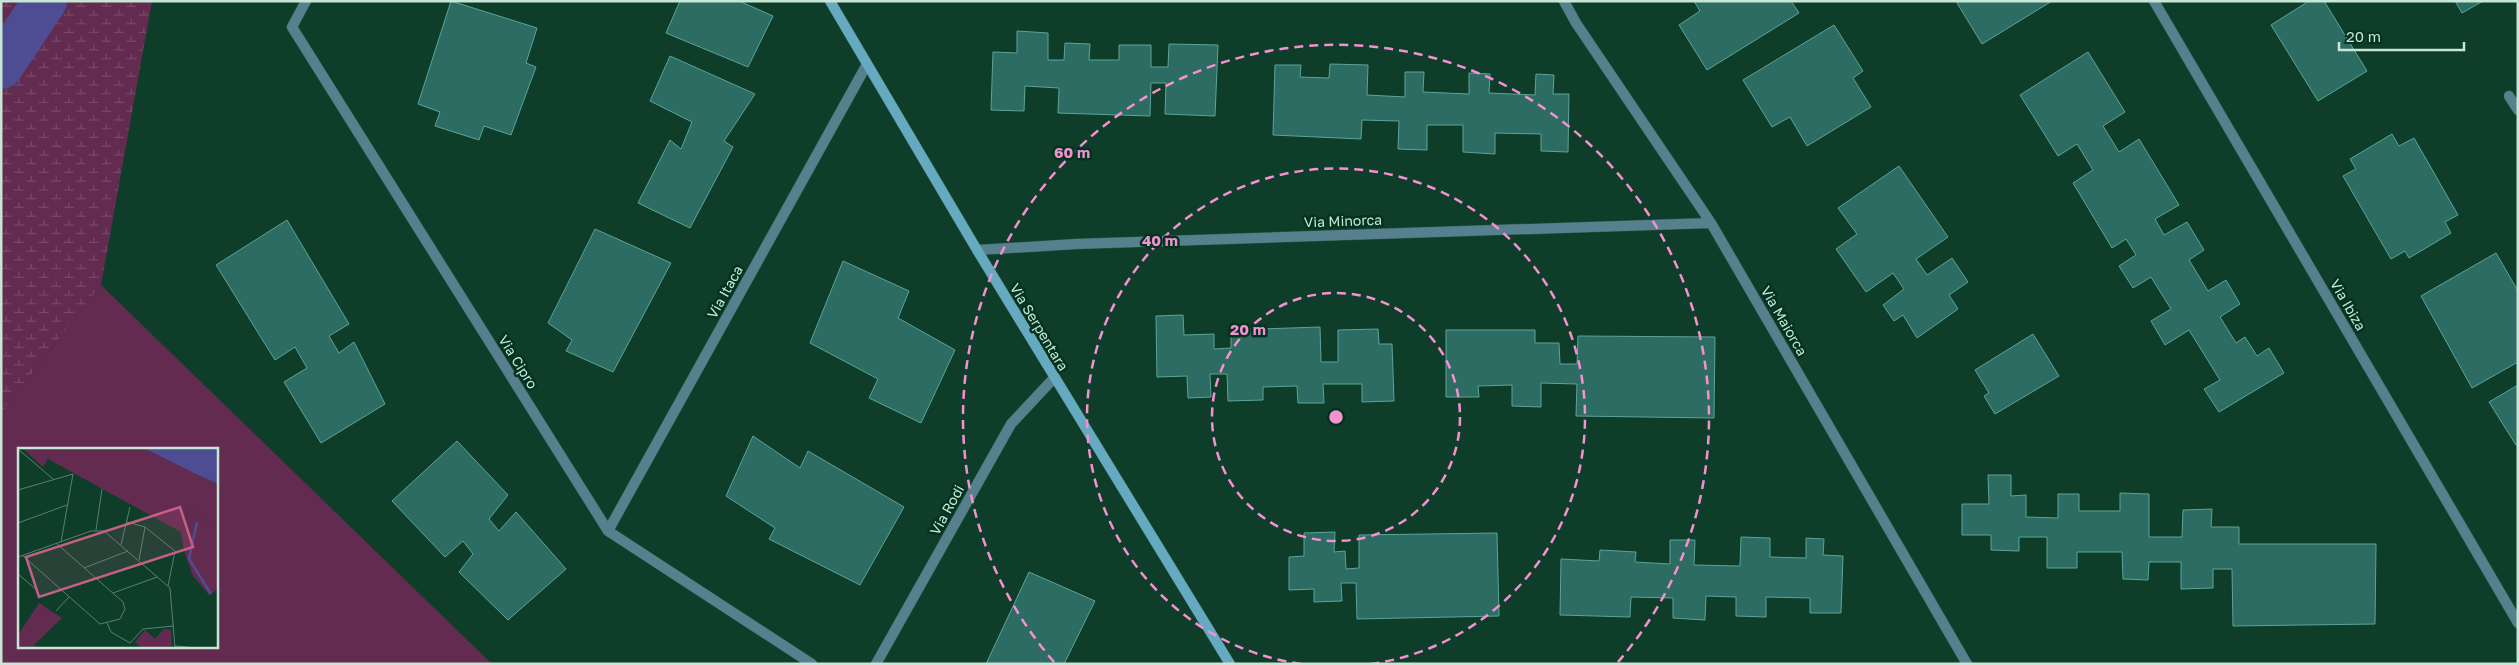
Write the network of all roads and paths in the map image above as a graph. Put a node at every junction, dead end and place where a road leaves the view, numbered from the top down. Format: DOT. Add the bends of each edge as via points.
graph roads {
  1 [pos="306,1"];
  2 [pos="830,1"];
  3 [pos="1564,1"];
  4 [pos="2154,1"];
  5 [pos="866,66"];
  6 [pos="2509,96"];
  7 [pos="2518,110"];
  8 [pos="1711,223"];
  9 [pos="977,250"];
  10 [pos="1054,378"];
  11 [pos="608,531"];
  12 [pos="2518,623"];
  13 [pos="812,664"];
  14 [pos="876,664"];
  15 [pos="1230,664"];
  16 [pos="1967,664"];
  1 -- 11 [label="street, Via Cipro" via="292,27"];
  2 -- 5 [label="street, Via Serpentara"];
  3 -- 8 [label="street, Via Maiorca"];
  4 -- 12 [label="street, Via Ibiza"];
  5 -- 9 [label="street, Via Serpentara"];
  5 -- 11 [label="street, Via Itaca"];
  6 -- 7 [label="street"];
  8 -- 9 [label="street, Via Minorca"];
  8 -- 16 [label="street, Via Maiorca"];
  9 -- 10 [label="street, Via Serpentara"];
  10 -- 14 [label="street, Via Rodi" via="1011,424"];
  10 -- 15 [label="street, Via Serpentara"];
  11 -- 13 [label="street, Via Cipro"];
}
